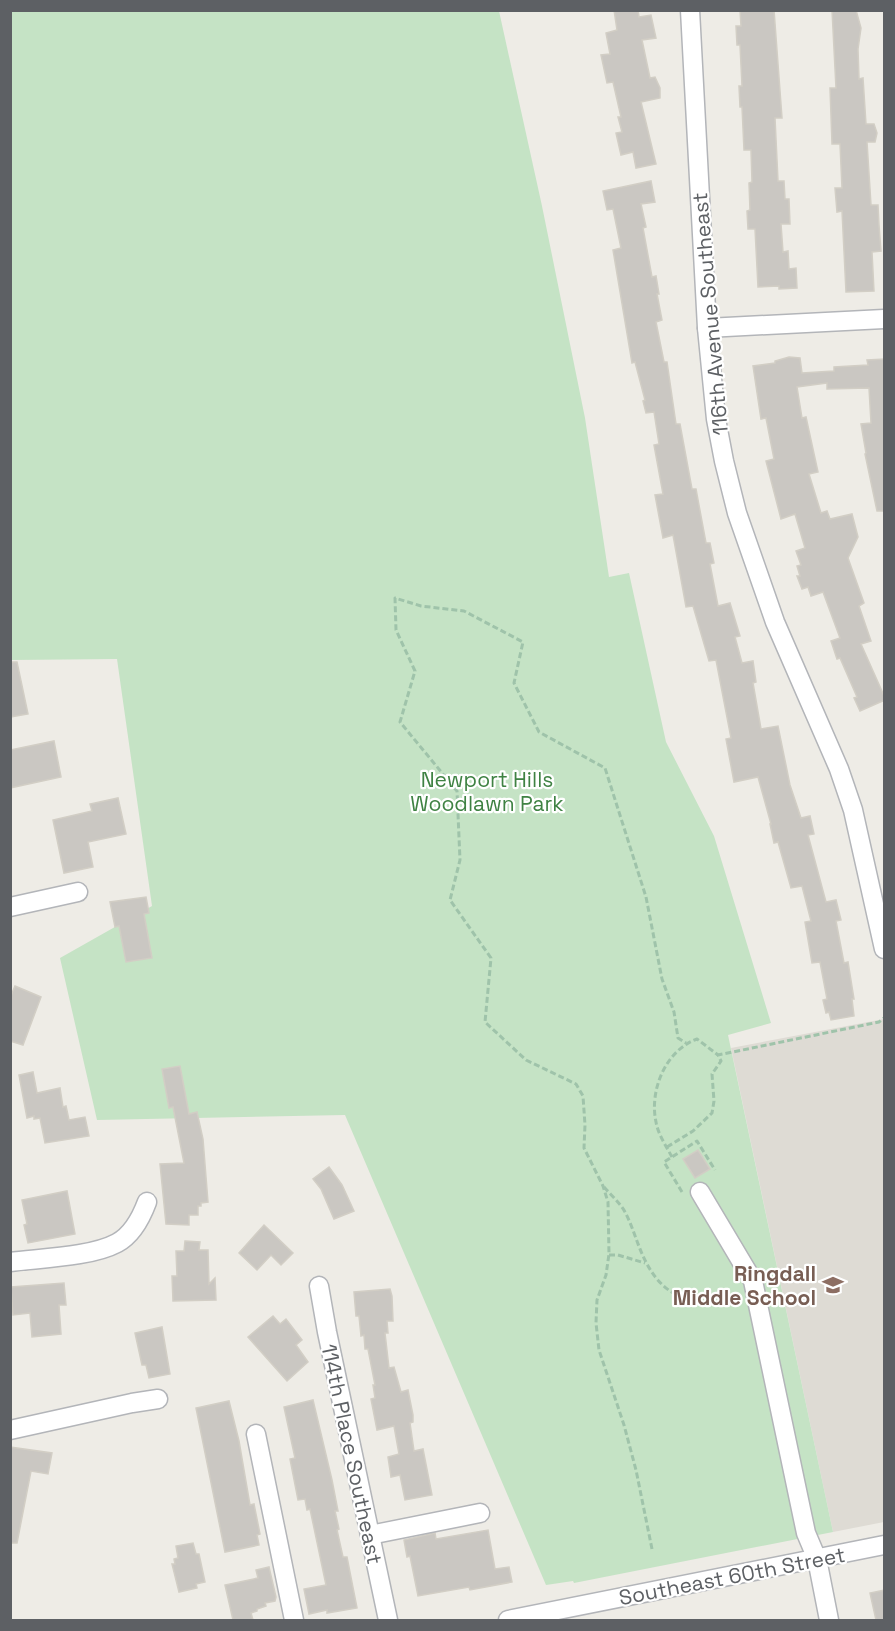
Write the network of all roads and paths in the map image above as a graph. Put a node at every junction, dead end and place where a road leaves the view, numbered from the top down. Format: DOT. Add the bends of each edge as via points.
graph roads {
  1 [pos="690,10"];
  2 [pos="885,319"];
  3 [pos="707,328"];
  4 [pos="78,892"];
  5 [pos="879,896"];
  6 [pos="10,907"];
  7 [pos="885,950"];
  8 [pos="885,1018"];
  9 [pos="686,1043"];
  10 [pos="718,1055"];
  11 [pos="667,1147"];
  12 [pos="672,1156"];
  13 [pos="603,1186"];
  14 [pos="700,1192"];
  15 [pos="147,1202"];
  16 [pos="609,1255"];
  17 [pos="10,1262"];
  18 [pos="647,1263"];
  19 [pos="319,1286"];
  20 [pos="757,1298"];
  21 [pos="158,1399"];
  22 [pos="10,1430"];
  23 [pos="256,1434"];
  24 [pos="480,1513"];
  25 [pos="370,1534"];
  26 [pos="885,1545"];
  27 [pos="652,1550"];
  28 [pos="817,1559"];
  29 [pos="294,1620"];
  30 [pos="388,1620"];
  31 [pos="508,1620"];
  32 [pos="829,1620"];
  1 -- 3 [label="street, 116th Avenue Southeast"];
  2 -- 3 [label="street"];
  3 -- 5 [label="street, 116th Avenue Southeast" via="716,418 737,513 775,622 839,769"];
  4 -- 6 [label="street"];
  5 -- 7 [label="street, 116th Avenue Southeast"];
  8 -- 10 [label="path"];
  9 -- 10 [label="path" via="697,1040"];
  9 -- 11 [label="path" via="664,1068 658,1086 656,1122"];
  9 -- 13 [label="path" via="678,1038 646,897 605,768 538,732 514,683 523,642 464,611 421,606 395,598 396,630 415,671 400,722 457,791 460,860 450,900 491,958 485,1022 526,1060 576,1084 583,1096 584,1148"];
  10 -- 11 [label="path" via="721,1061 712,1074 712,1113"];
  11 -- 12 [label="path"];
  13 -- 16 [label="path" via="608,1202"];
  13 -- 18 [label="path" via="624,1210"];
  14 -- 20 [label="street" via="753,1281"];
  15 -- 17 [label="street" via="139,1222 118,1243 88,1252"];
  16 -- 18 [label="path"];
  16 -- 27 [label="path" via="597,1300 599,1350 636,1470"];
  18 -- 20 [label="path" via="661,1284 692,1302 722,1304"];
  19 -- 25 [label="street, 114th Place Southeast"];
  20 -- 28 [label="street" via="806,1533"];
  21 -- 22 [label="street"];
  23 -- 29 [label="street"];
  24 -- 25 [label="street"];
  25 -- 30 [label="street, 114th Place Southeast"];
  26 -- 28 [label="street, Southeast 60th Street"];
  28 -- 31 [label="street, Southeast 60th Street"];
  28 -- 32 [label="street"];
}
